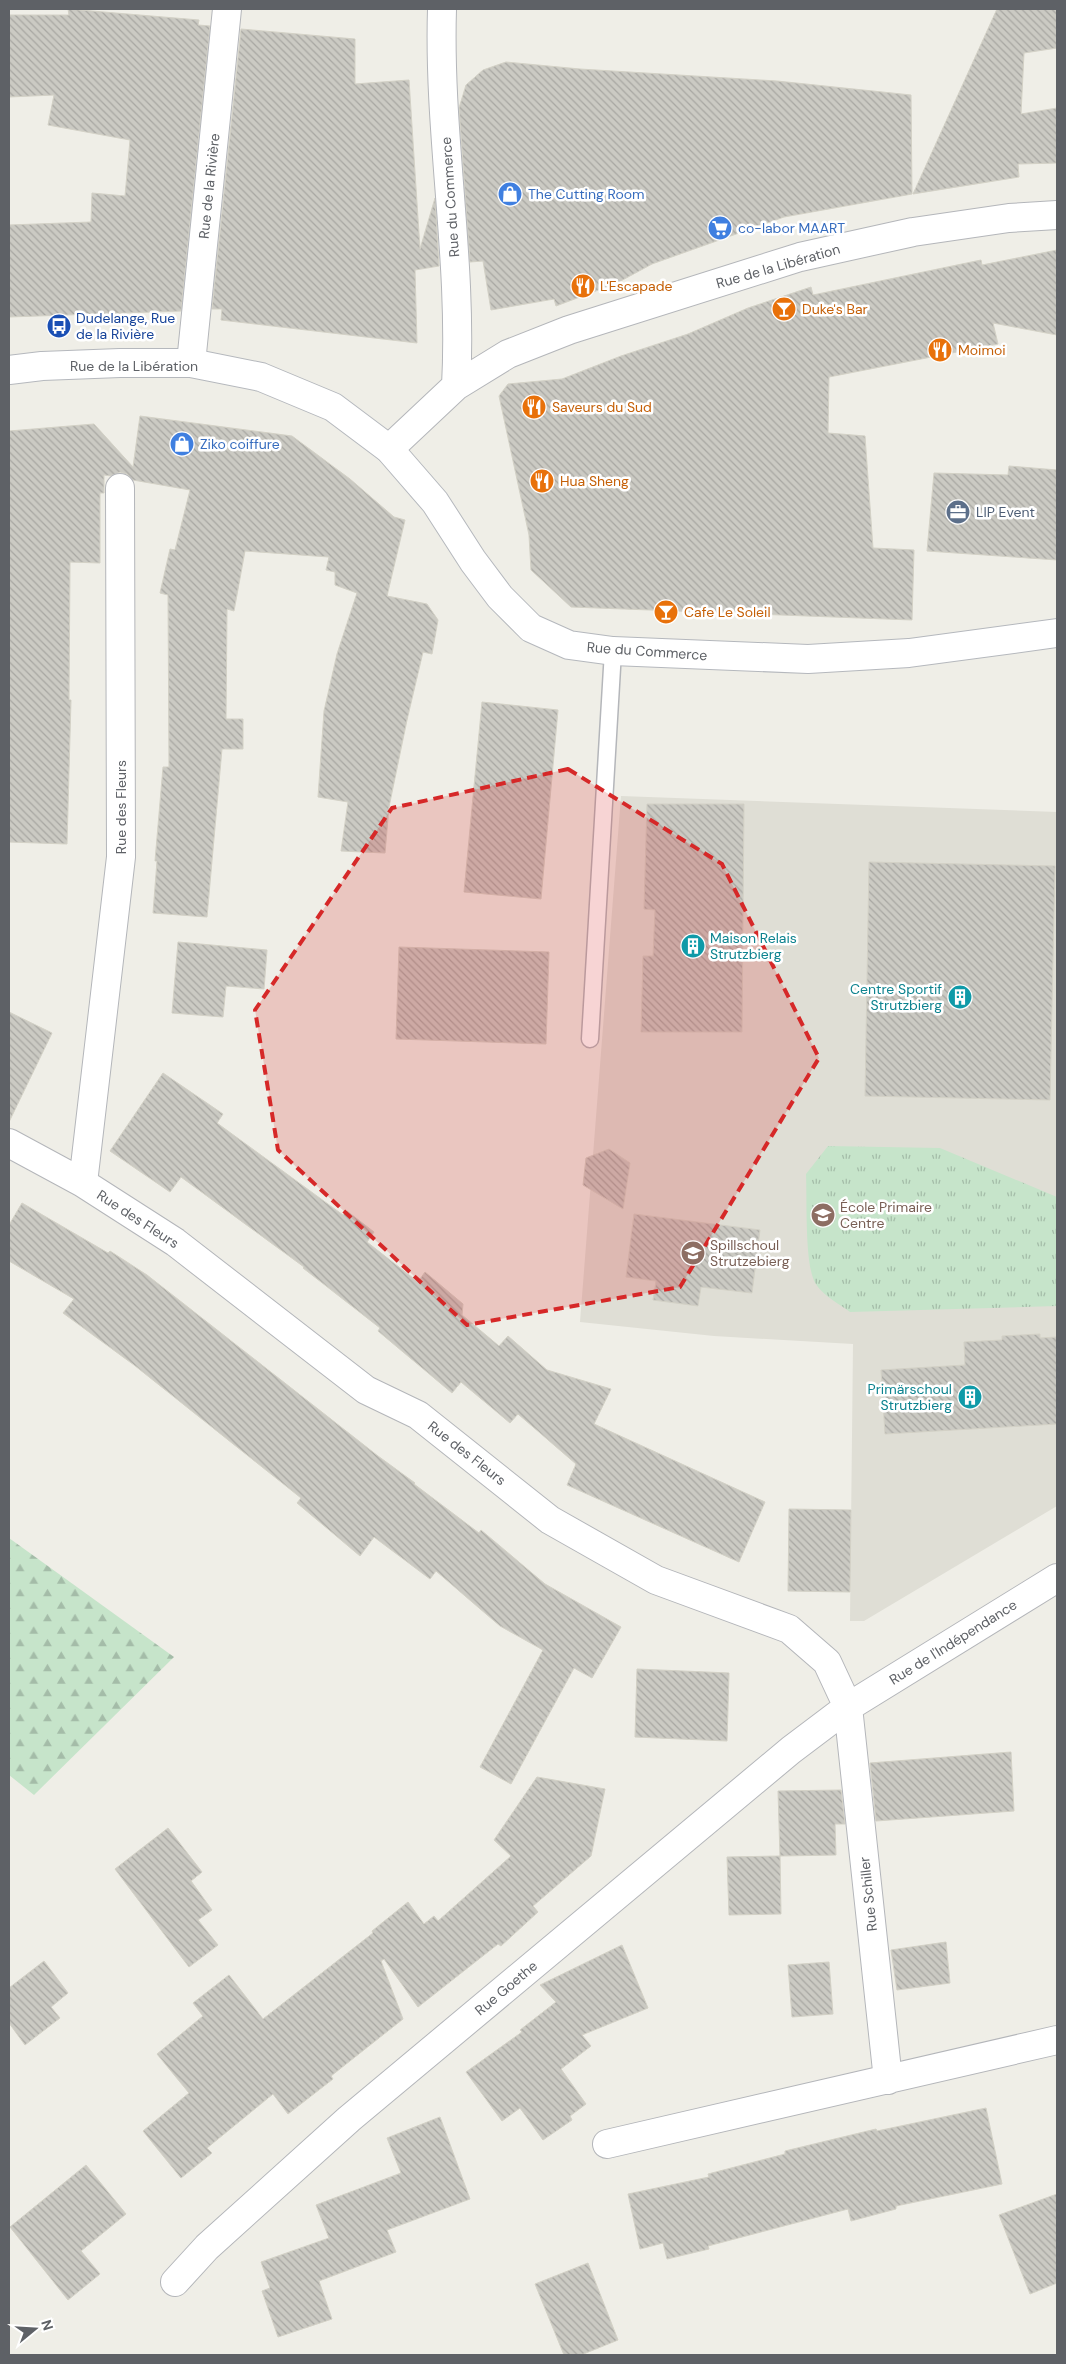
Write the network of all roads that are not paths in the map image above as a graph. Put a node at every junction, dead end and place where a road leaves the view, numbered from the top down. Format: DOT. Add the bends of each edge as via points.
graph roads {
  1 [pos="227,9"];
  2 [pos="442,9"];
  3 [pos="1057,215"];
  4 [pos="191,363"];
  5 [pos="9,370"];
  6 [pos="456,386"];
  7 [pos="389,449"];
  8 [pos="120,488"];
  9 [pos="1057,633"];
  10 [pos="613,651"];
  11 [pos="590,1039"];
  12 [pos="9,1143"];
  13 [pos="83,1183"];
  14 [pos="1057,1578"];
  15 [pos="848,1707"];
  16 [pos="1057,2040"];
  17 [pos="888,2080"];
  18 [pos="608,2144"];
  19 [pos="175,2282"];
  1 -- 4 [label="street, Rue de la Rivière"];
  2 -- 6 [label="street, Rue du Commerce" via="441,59 458,329"];
  3 -- 6 [label="street, Rue de la Libération" via="1009,218 913,232 800,257 569,330 508,354"];
  4 -- 5 [label="street, Rue de la Libération" via="120,363"];
  4 -- 7 [label="street, Rue de la Libération" via="261,378 315,398 333,407"];
  6 -- 7 [label="street"];
  7 -- 10 [label="street, Rue du Commerce" via="435,502 500,597 531,628 569,644"];
  8 -- 13 [label="street, Rue des Fleurs" via="121,856"];
  9 -- 10 [label="street, Rue du Commerce" via="909,653 808,659"];
  10 -- 11 [label="lane"];
  12 -- 13 [label="street, Rue des Fleurs"];
  13 -- 15 [label="street, Rue des Fleurs" via="175,1242 366,1390 418,1415 550,1520 656,1580 789,1629 827,1662"];
  14 -- 15 [label="street, Rue de l'Indépendance"];
  15 -- 17 [label="street, Rue Schiller"];
  15 -- 19 [label="street, Rue Goethe" via="790,1750 349,2119 207,2247"];
  16 -- 17 [label="street"];
  17 -- 18 [label="street"];
}
